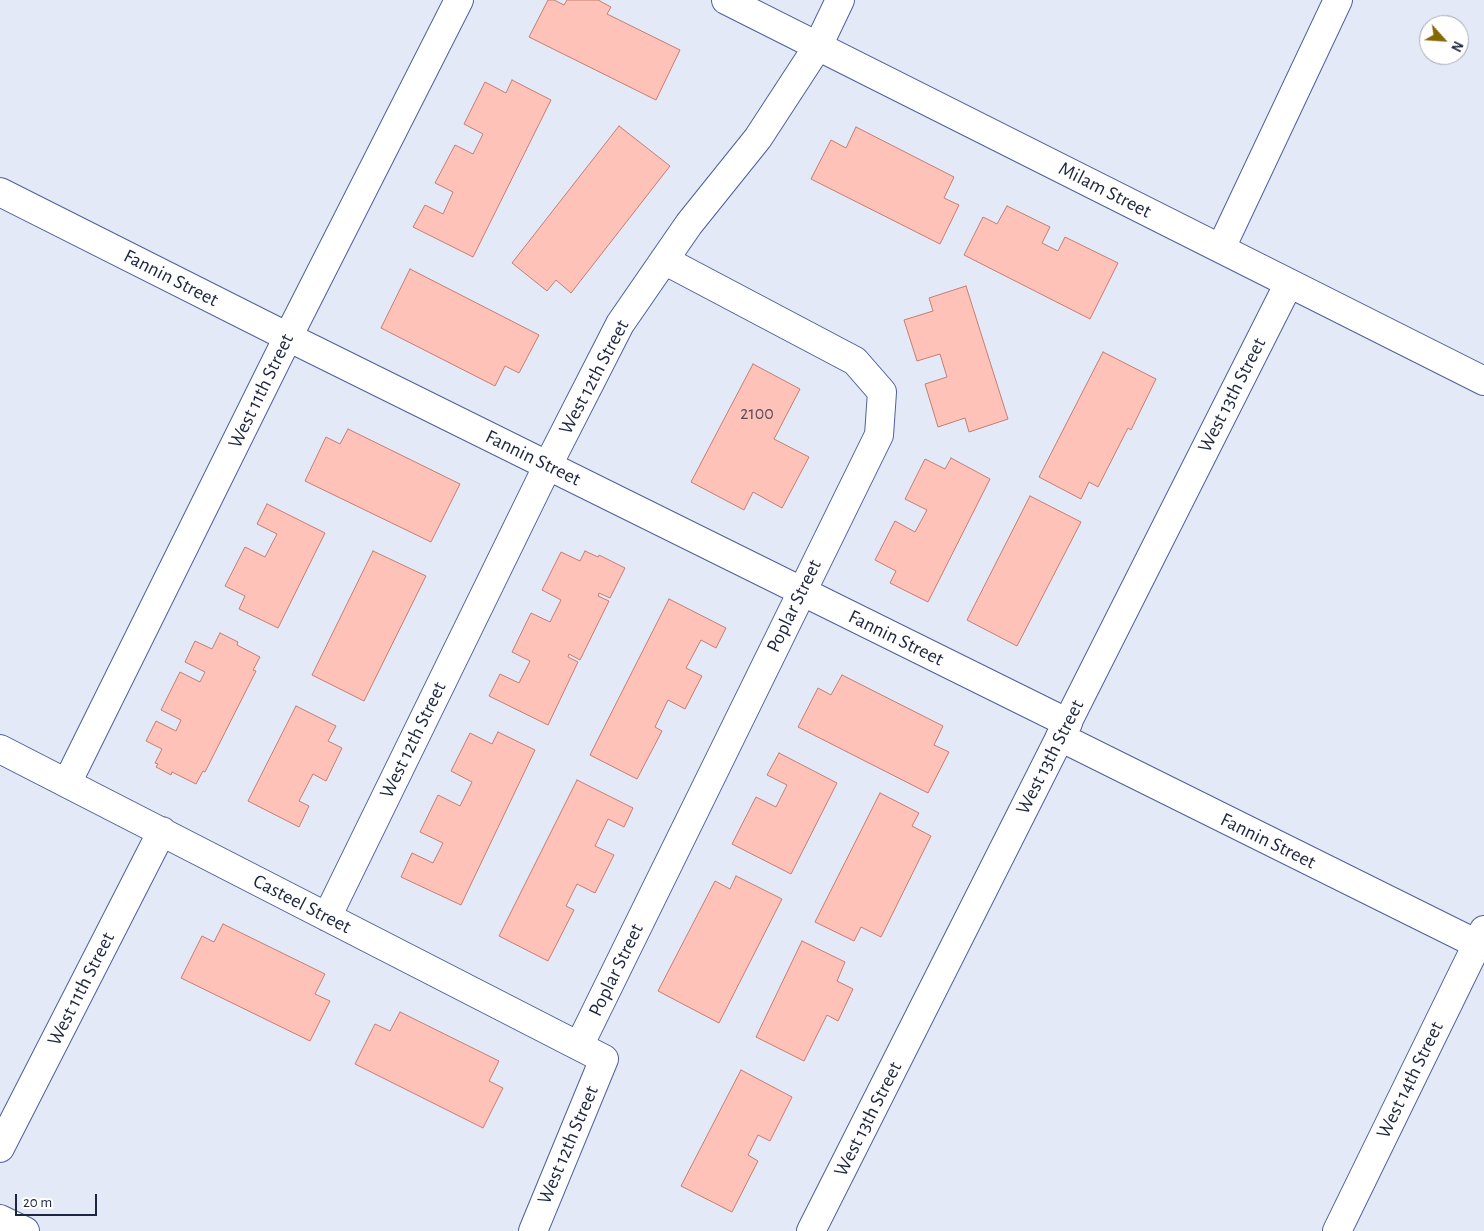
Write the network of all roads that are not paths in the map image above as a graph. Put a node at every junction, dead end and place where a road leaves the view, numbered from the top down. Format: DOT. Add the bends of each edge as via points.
graph roads {
  1 [pos="459,0"];
  2 [pos="726,0"];
  3 [pos="840,0"];
  4 [pos="1338,0"];
  5 [pos="818,46"];
  6 [pos="0,192"];
  7 [pos="1221,248"];
  8 [pos="664,260"];
  9 [pos="1289,283"];
  10 [pos="288,337"];
  11 [pos="1484,381"];
  12 [pos="548,465"];
  13 [pos="801,591"];
  14 [pos="1064,730"];
  15 [pos="0,749"];
  16 [pos="67,783"];
  17 [pos="162,831"];
  18 [pos="327,916"];
  19 [pos="1480,937"];
  20 [pos="579,1046"];
  21 [pos="604,1059"];
  22 [pos="0,1148"];
  23 [pos="0,1219"];
  24 [pos="25,1231"];
  25 [pos="534,1231"];
  26 [pos="811,1231"];
  27 [pos="1337,1231"];
  1 -- 10 [label="street, West 11th Street"];
  2 -- 5 [label="street, Milam Street"];
  3 -- 5 [label="street, West 12th Street"];
  4 -- 7 [label="street"];
  5 -- 7 [label="street, Milam Street"];
  5 -- 8 [label="street, West 12th Street" via="758,138"];
  6 -- 10 [label="street, Fannin Street"];
  7 -- 9 [label="street, Milam Street"];
  8 -- 12 [label="street, West 12th Street" via="620,324"];
  8 -- 13 [label="street, Poplar Street" via="854,361 882,392 879,435"];
  9 -- 11 [label="street, Milam Street"];
  9 -- 14 [label="street, West 13th Street"];
  10 -- 12 [label="street, Fannin Street"];
  10 -- 16 [label="street, West 11th Street"];
  12 -- 13 [label="street, Fannin Street"];
  12 -- 18 [label="street, West 12th Street"];
  13 -- 14 [label="street, Fannin Street"];
  13 -- 20 [label="street, Poplar Street"];
  14 -- 19 [label="street, Fannin Street"];
  14 -- 26 [label="street, West 13th Street"];
  15 -- 16 [label="street, Casteel Street"];
  16 -- 17 [label="street, Casteel Street"];
  17 -- 18 [label="street, Casteel Street"];
  17 -- 22 [label="street, West 11th Street"];
  18 -- 20 [label="street, Casteel Street"];
  19 -- 27 [label="street, West 14th Street"];
  20 -- 21 [label="street, Casteel Street"];
  21 -- 25 [label="street, West 12th Street"];
  23 -- 24 [label="street"];
}
